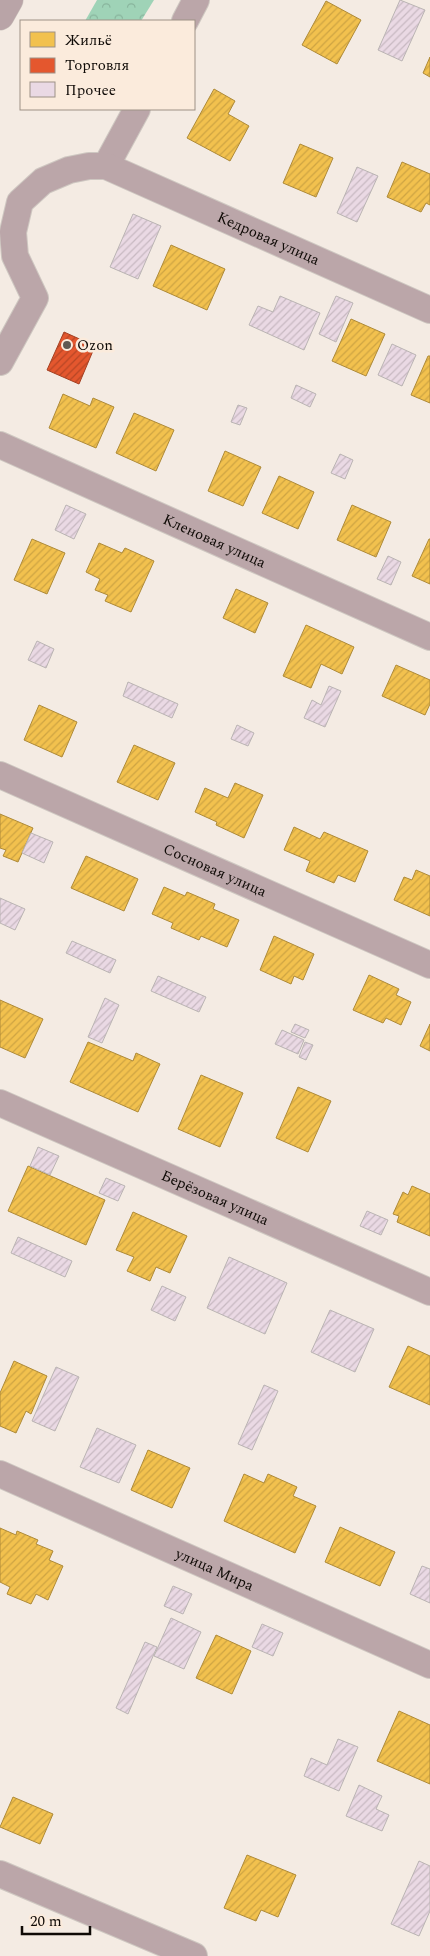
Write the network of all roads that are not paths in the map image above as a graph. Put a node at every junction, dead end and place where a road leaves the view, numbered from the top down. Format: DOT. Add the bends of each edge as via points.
graph roads {
  1 [pos="9,0"];
  2 [pos="196,0"];
  3 [pos="0,16"];
  4 [pos="186,20"];
  5 [pos="136,110"];
  6 [pos="106,166"];
  7 [pos="10,196"];
  8 [pos="430,310"];
  9 [pos="0,362"];
  10 [pos="0,445"];
  11 [pos="430,637"];
  12 [pos="0,775"];
  13 [pos="430,965"];
  14 [pos="0,1102"];
  15 [pos="430,1292"];
  16 [pos="0,1474"];
  17 [pos="430,1664"];
  18 [pos="0,1874"];
  19 [pos="194,1956"];
  1 -- 3 [label="street"];
  2 -- 4 [label="street"];
  5 -- 6 [label="street"];
  6 -- 7 [label="street" via="69,170"];
  6 -- 8 [label="street, Кедровая улица"];
  7 -- 9 [label="street" via="15,256 35,298"];
  10 -- 11 [label="street, Кленовая улица"];
  12 -- 13 [label="street, Сосновая улица"];
  14 -- 15 [label="street, Берёзовая улица"];
  16 -- 17 [label="street, улица Мира"];
  18 -- 19 [label="street"];
}
